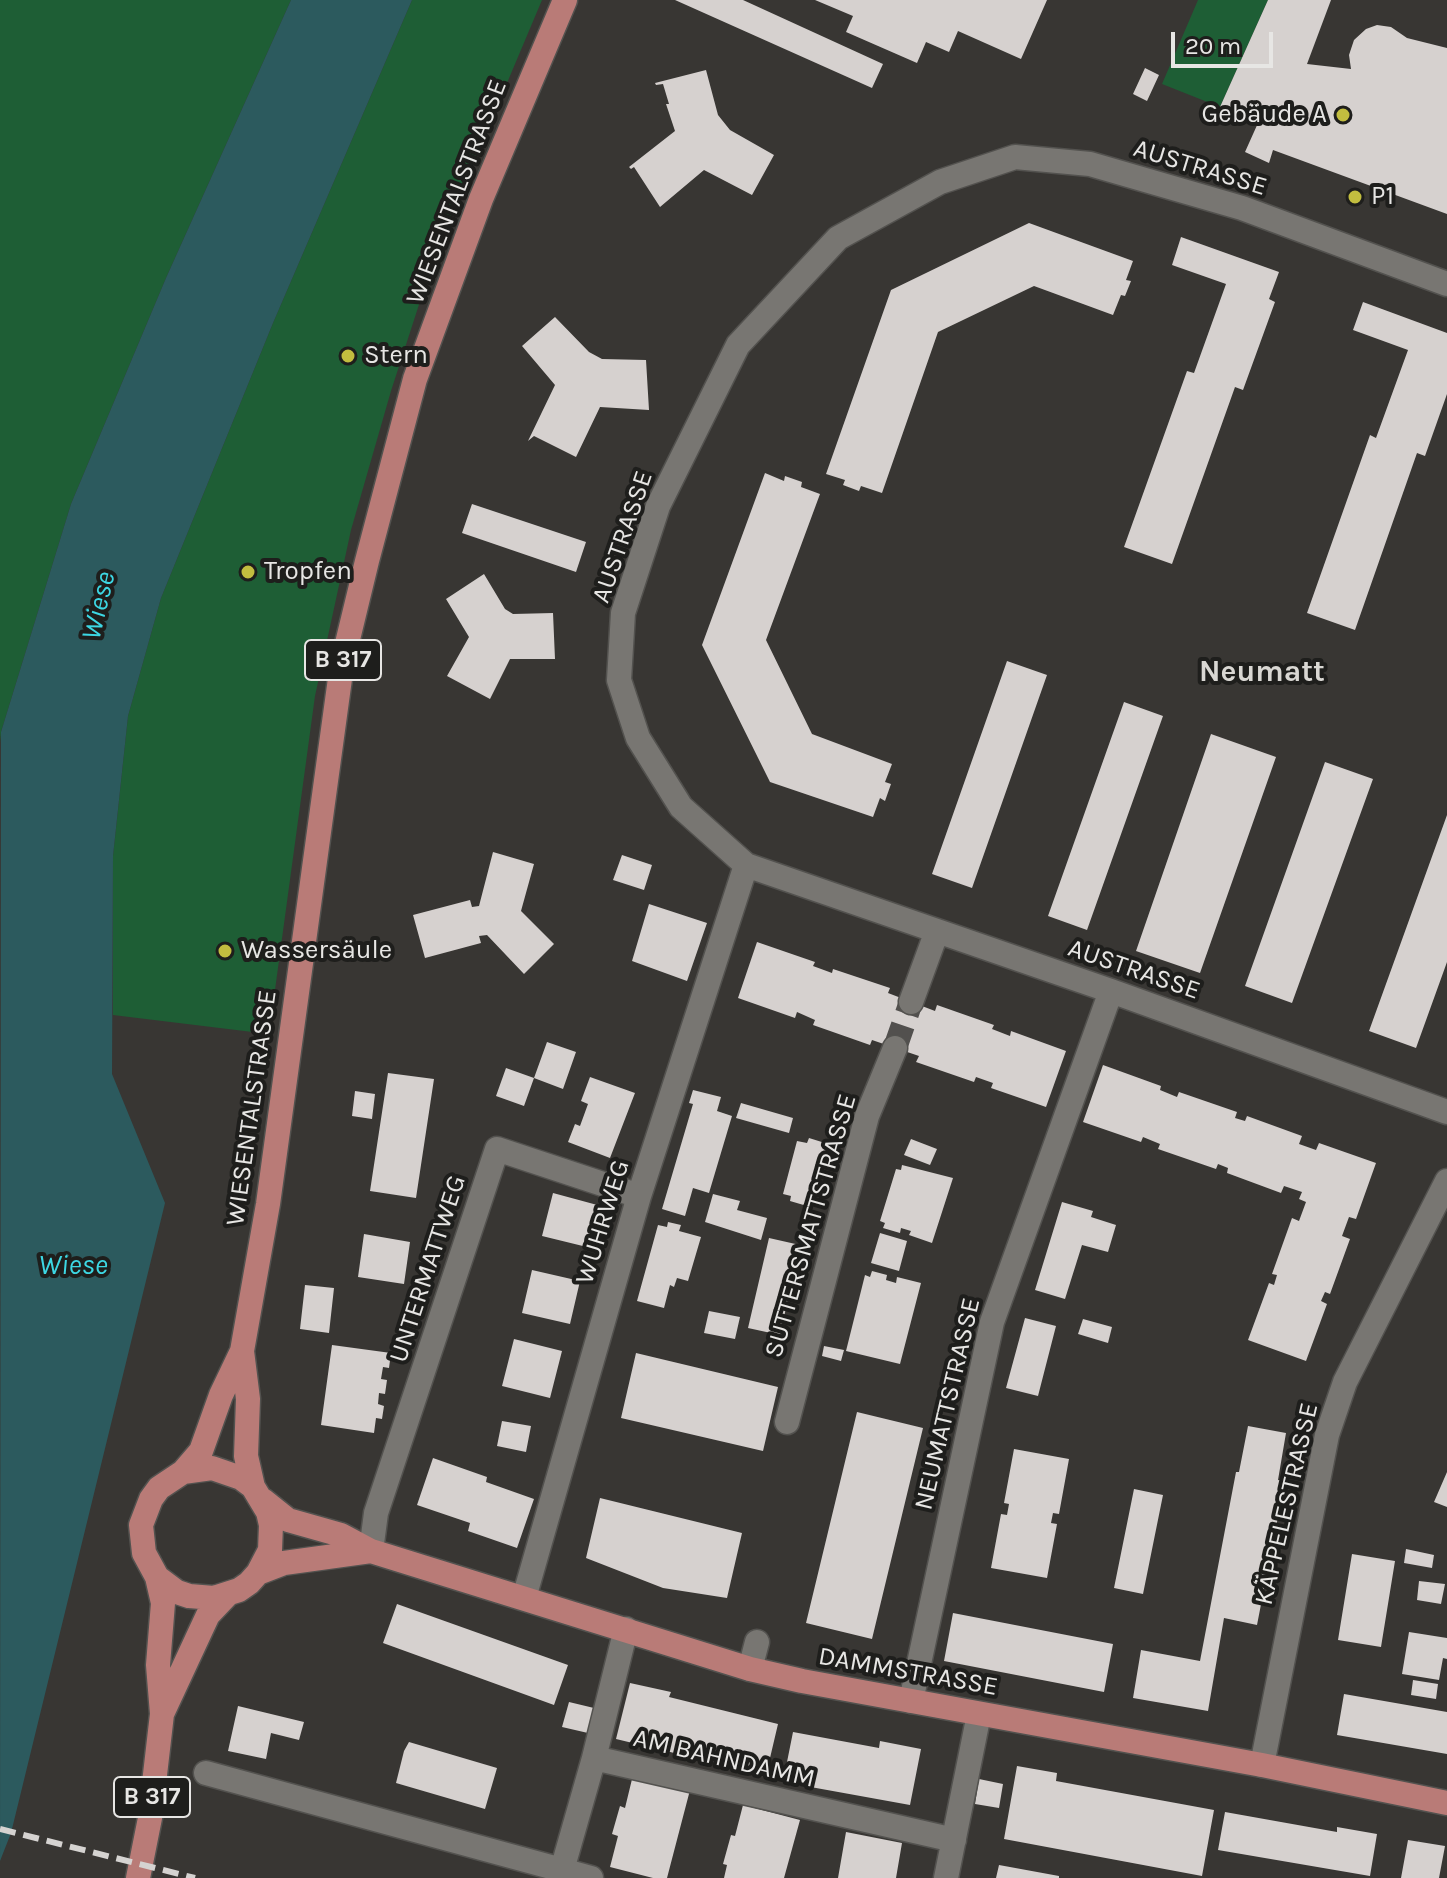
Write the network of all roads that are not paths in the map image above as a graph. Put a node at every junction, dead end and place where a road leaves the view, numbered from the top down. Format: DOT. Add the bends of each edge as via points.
graph roads {
  1 [pos="565,0"];
  2 [pos="1447,284"];
  3 [pos="746,865"];
  4 [pos="937,931"];
  5 [pos="1111,991"];
  6 [pos="911,1002"];
  7 [pos="895,1048"];
  8 [pos="1447,1112"];
  9 [pos="1447,1181"];
  10 [pos="639,1196"];
  11 [pos="242,1351"];
  12 [pos="787,1422"];
  13 [pos="183,1472"];
  14 [pos="258,1494"];
  15 [pos="371,1551"];
  16 [pos="258,1573"];
  17 [pos="157,1577"];
  18 [pos="227,1595"];
  19 [pos="524,1598"];
  20 [pos="626,1629"];
  21 [pos="757,1642"];
  22 [pos="750,1669"];
  23 [pos="911,1701"];
  24 [pos="162,1714"];
  25 [pos="979,1714"];
  26 [pos="594,1758"];
  27 [pos="1262,1765"];
  28 [pos="206,1773"];
  29 [pos="1447,1803"];
  30 [pos="954,1840"];
  31 [pos="562,1870"];
  32 [pos="138,1878"];
  33 [pos="591,1878"];
  34 [pos="946,1878"];
  1 -- 11 [label="main road, WIESENTALSTRASSE / B 317" via="481,199 415,379 342,664 268,1204"];
  2 -- 3 [label="street, AUSTRASSE" via="1242,208 1090,164 1015,157 940,182 838,238 738,345 658,506 623,613 619,680 638,738 681,807"];
  3 -- 4 [label="street, AUSTRASSE"];
  3 -- 10 [label="street, WUHRWEG"];
  4 -- 5 [label="street, AUSTRASSE"];
  4 -- 6 [label="street"];
  5 -- 8 [label="street, AUSTRASSE"];
  5 -- 23 [label="street, NEUMATTSTRASSE" via="992,1322"];
  7 -- 12 [label="street, SUTTERSMATTSTRASSE" via="867,1116"];
  9 -- 27 [label="street, KÄPPELESTRASSE" via="1345,1382 1327,1435"];
  10 -- 15 [label="street, UNTERMATTWEG" via="497,1149 376,1513"];
  10 -- 19 [label="street, WUHRWEG"];
  11 -- 13 [label="main road, WIESENTALSTRASSE / B 317" via="201,1451"];
  11 -- 14 [label="main road, WIESENTALSTRASSE / B 317" via="248,1399 246,1456"];
  13 -- 14 [label="main road" via="212,1468 241,1478"];
  13 -- 17 [label="main road" via="159,1488 144,1511 144,1553"];
  14 -- 15 [label="main road, DAMMSTRASSE" via="288,1520 341,1535"];
  14 -- 16 [label="main road" via="272,1537"];
  15 -- 16 [label="main road, DAMMSTRASSE" via="284,1563"];
  15 -- 19 [label="main road, DAMMSTRASSE"];
  16 -- 18 [label="main road"];
  17 -- 18 [label="main road" via="189,1596"];
  17 -- 24 [label="main road, B 317" via="163,1603 158,1665"];
  18 -- 24 [label="main road, B 317" via="208,1615"];
  19 -- 20 [label="main road, DAMMSTRASSE"];
  20 -- 22 [label="main road, DAMMSTRASSE"];
  20 -- 26 [label="street"];
  21 -- 22 [label="street"];
  22 -- 23 [label="main road, DAMMSTRASSE"];
  23 -- 25 [label="main road, DAMMSTRASSE"];
  24 -- 32 [label="main road, B 317"];
  25 -- 27 [label="main road, DAMMSTRASSE"];
  25 -- 30 [label="street"];
  26 -- 30 [label="street, AM BAHNDAMM"];
  26 -- 31 [label="street, AM BAHNDAMM"];
  27 -- 29 [label="main road, DAMMSTRASSE"];
  28 -- 31 [label="street"];
  30 -- 34 [label="street"];
  31 -- 33 [label="street"];
}
